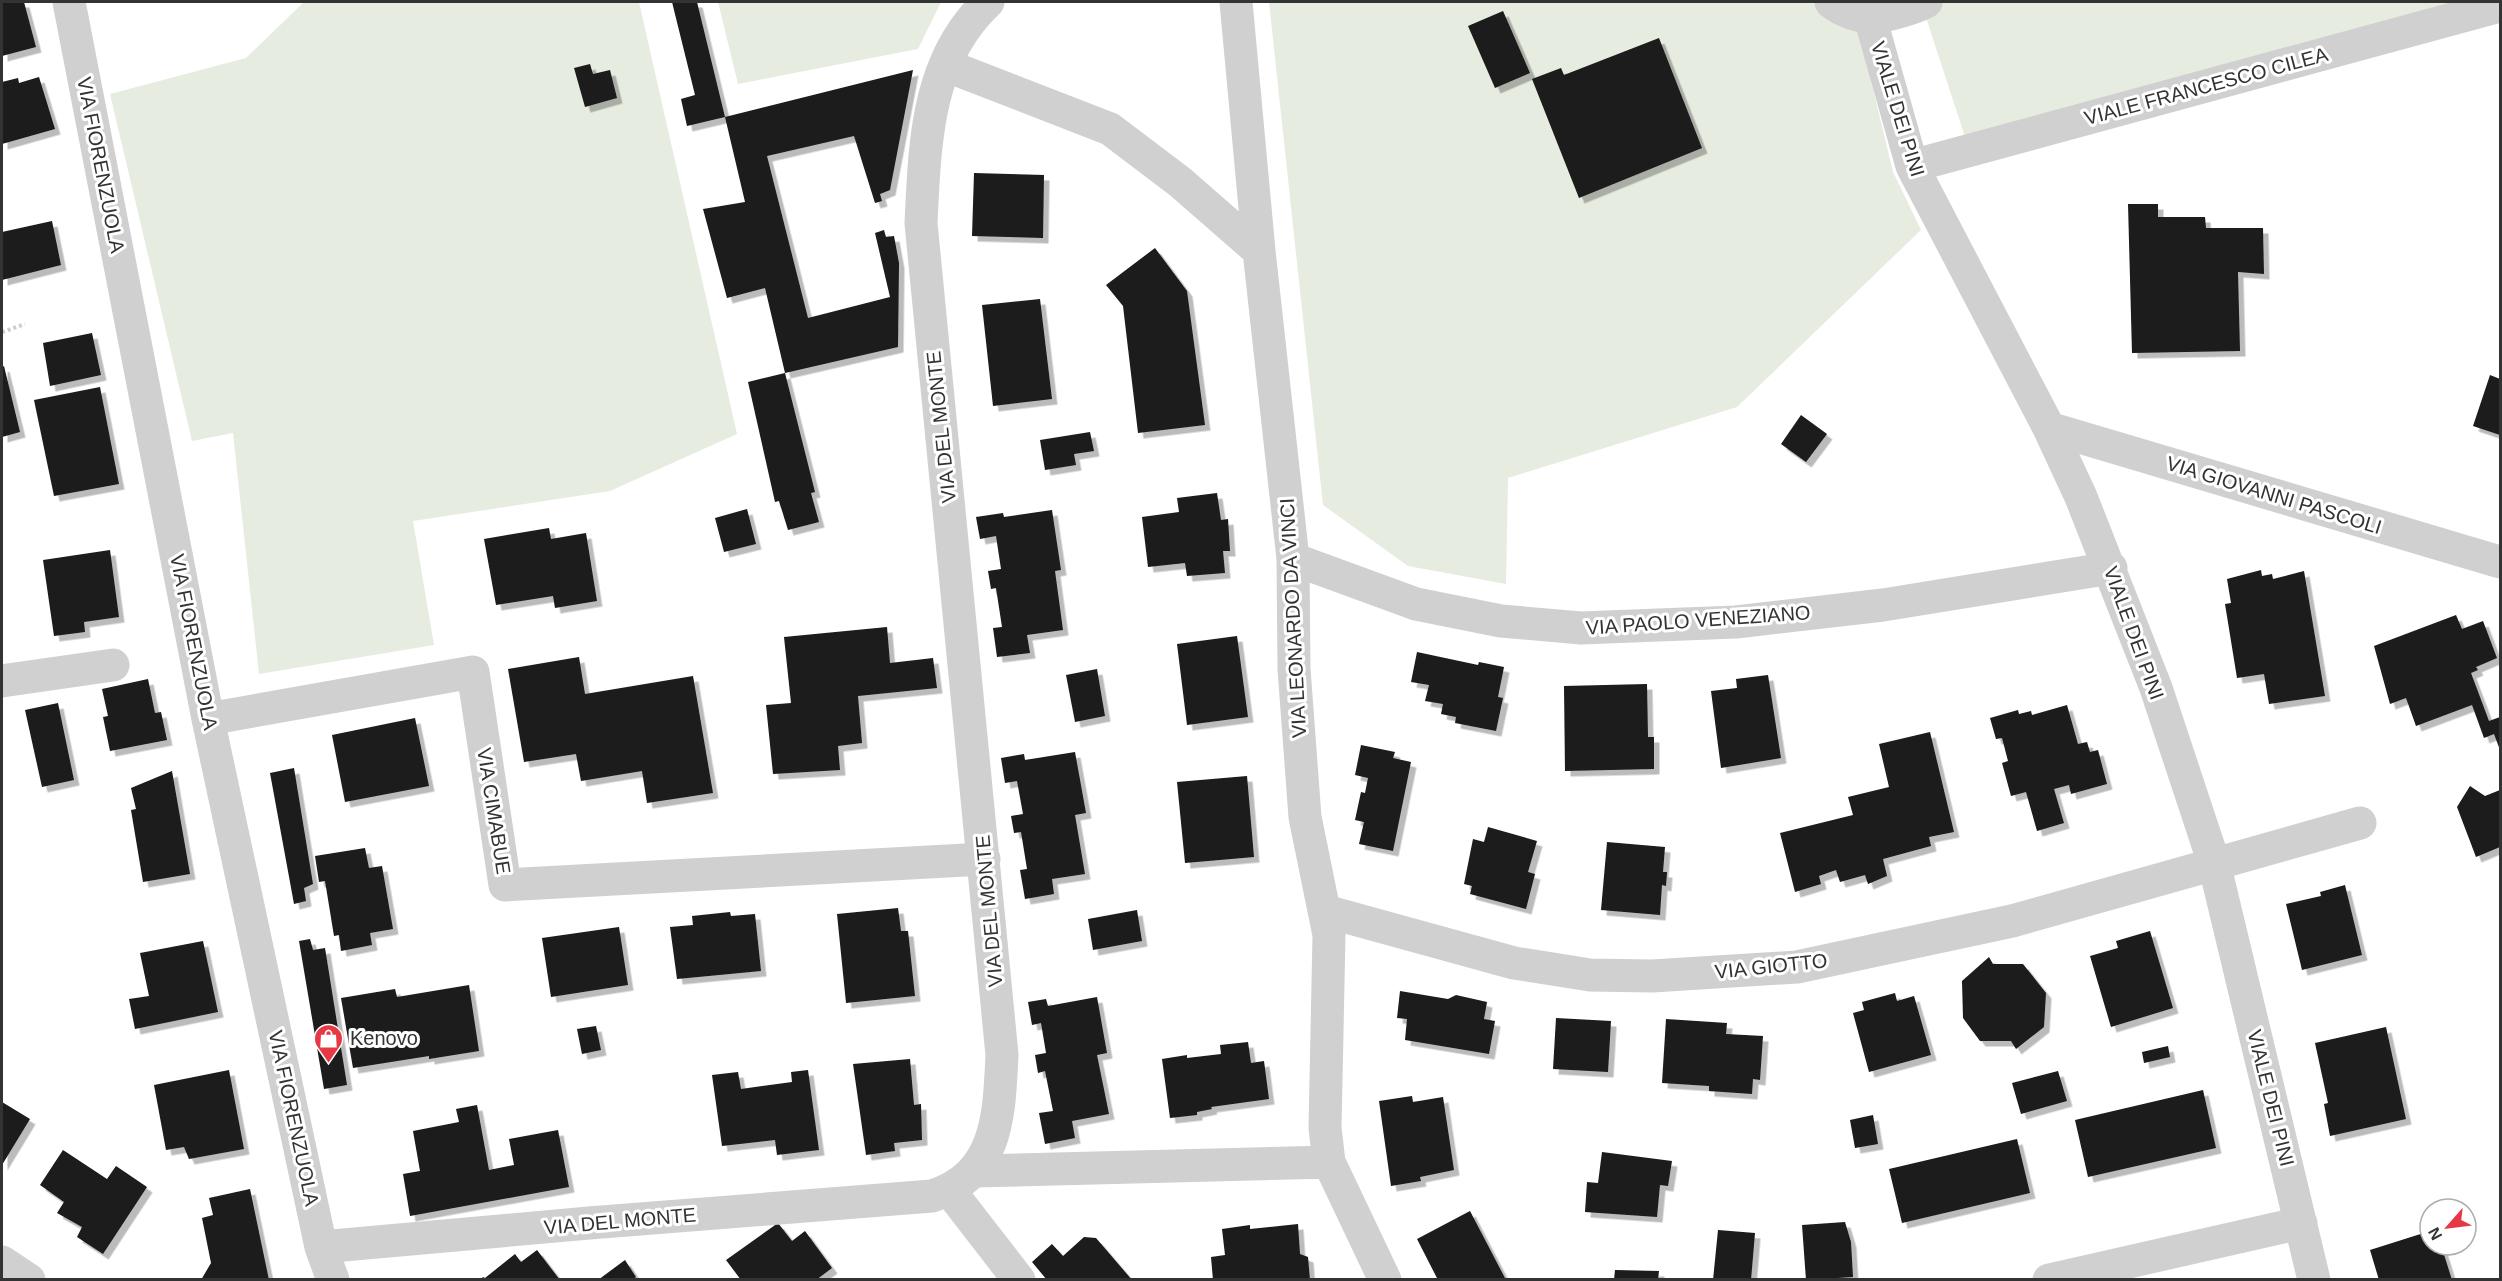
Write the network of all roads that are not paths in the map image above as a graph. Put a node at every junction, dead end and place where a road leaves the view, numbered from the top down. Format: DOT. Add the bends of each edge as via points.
graph roads {
  1 [pos="69,2"];
  2 [pos="988,2"];
  3 [pos="1236,2"];
  4 [pos="1831,2"];
  5 [pos="1926,2"];
  6 [pos="2500,6"];
  7 [pos="1870,17"];
  8 [pos="945,65"];
  9 [pos="1911,166"];
  10 [pos="1259,251"];
  11 [pos="2049,428"];
  12 [pos="1293,559"];
  13 [pos="2500,562"];
  14 [pos="2110,567"];
  15 [pos="113,665"];
  16 [pos="2,681"];
  17 [pos="208,719"];
  18 [pos="2360,822"];
  19 [pos="984,859"];
  20 [pos="2214,863"];
  21 [pos="1324,911"];
  22 [pos="1329,1161"];
  23 [pos="975,1171"];
  24 [pos="950,1191"];
  25 [pos="2301,1224"];
  26 [pos="321,1247"];
  27 [pos="2,1262"];
  28 [pos="29,1280"];
  29 [pos="333,1280"];
  30 [pos="1019,1280"];
  31 [pos="1385,1280"];
  32 [pos="2049,1280"];
  33 [pos="2314,1280"];
  1 -- 17 [label="street, VIA FIORENZUOLA"];
  2 -- 8 [label="street, VIA DEL MONTE" via="958,37"];
  3 -- 10 [label="street, VIA LEONARDO DA VINCI"];
  4 -- 7 [label="street" via="1842,10"];
  5 -- 7 [label="street"];
  6 -- 9 [label="street, VIALE FRANCESCO CILEA"];
  7 -- 9 [label="street, VIALE DEI PINI"];
  8 -- 10 [label="street" via="1110,129 1180,182"];
  8 -- 19 [label="street, VIA DEL MONTE" via="925,141 921,223"];
  9 -- 11 [label="street, VIALE DEI PINI"];
  10 -- 12 [label="street, VIA LEONARDO DA VINCI"];
  11 -- 13 [label="street, VIA GIOVANNI PASCOLI"];
  11 -- 14 [label="street, VIALE DEI PINI"];
  12 -- 14 [label="street, VIA PAOLO VENEZIANO" via="1416,604 1501,621 1581,628 1736,621 1883,605"];
  12 -- 21 [label="street, VIA LEONARDO DA VINCI" via="1294,669 1305,817"];
  14 -- 20 [label="street, VIALE DEI PINI" via="2156,688"];
  15 -- 16 [label="street"];
  17 -- 19 [label="street, VIA CIMABUE" via="473,672 505,885"];
  17 -- 26 [label="street, VIA FIORENZUOLA"];
  18 -- 20 [label="street, VIA GIOTTO"];
  19 -- 23 [label="street, VIA DEL MONTE" via="1002,1055 992,1142"];
  20 -- 21 [label="street, VIA GIOTTO" via="2012,921 1797,967 1652,976 1590,975 1514,963"];
  20 -- 25 [label="street, VIALE DEI PINI"];
  21 -- 22 [label="street, VIA LEONARDO DA VINCI" via="1330,965 1325,1128"];
  22 -- 23 [label="street"];
  22 -- 31 [label="street, VIA LEONARDO DA VINCI"];
  23 -- 24 [label="street, VIA DEL MONTE"];
  24 -- 26 [label="street, VIA DEL MONTE" via="932,1196"];
  24 -- 30 [label="street"];
  25 -- 32 [label="street"];
  25 -- 33 [label="street, VIALE DEI PINI"];
  26 -- 29 [label="street, VIA FIORENZUOLA"];
  27 -- 28 [label="street"];
}
